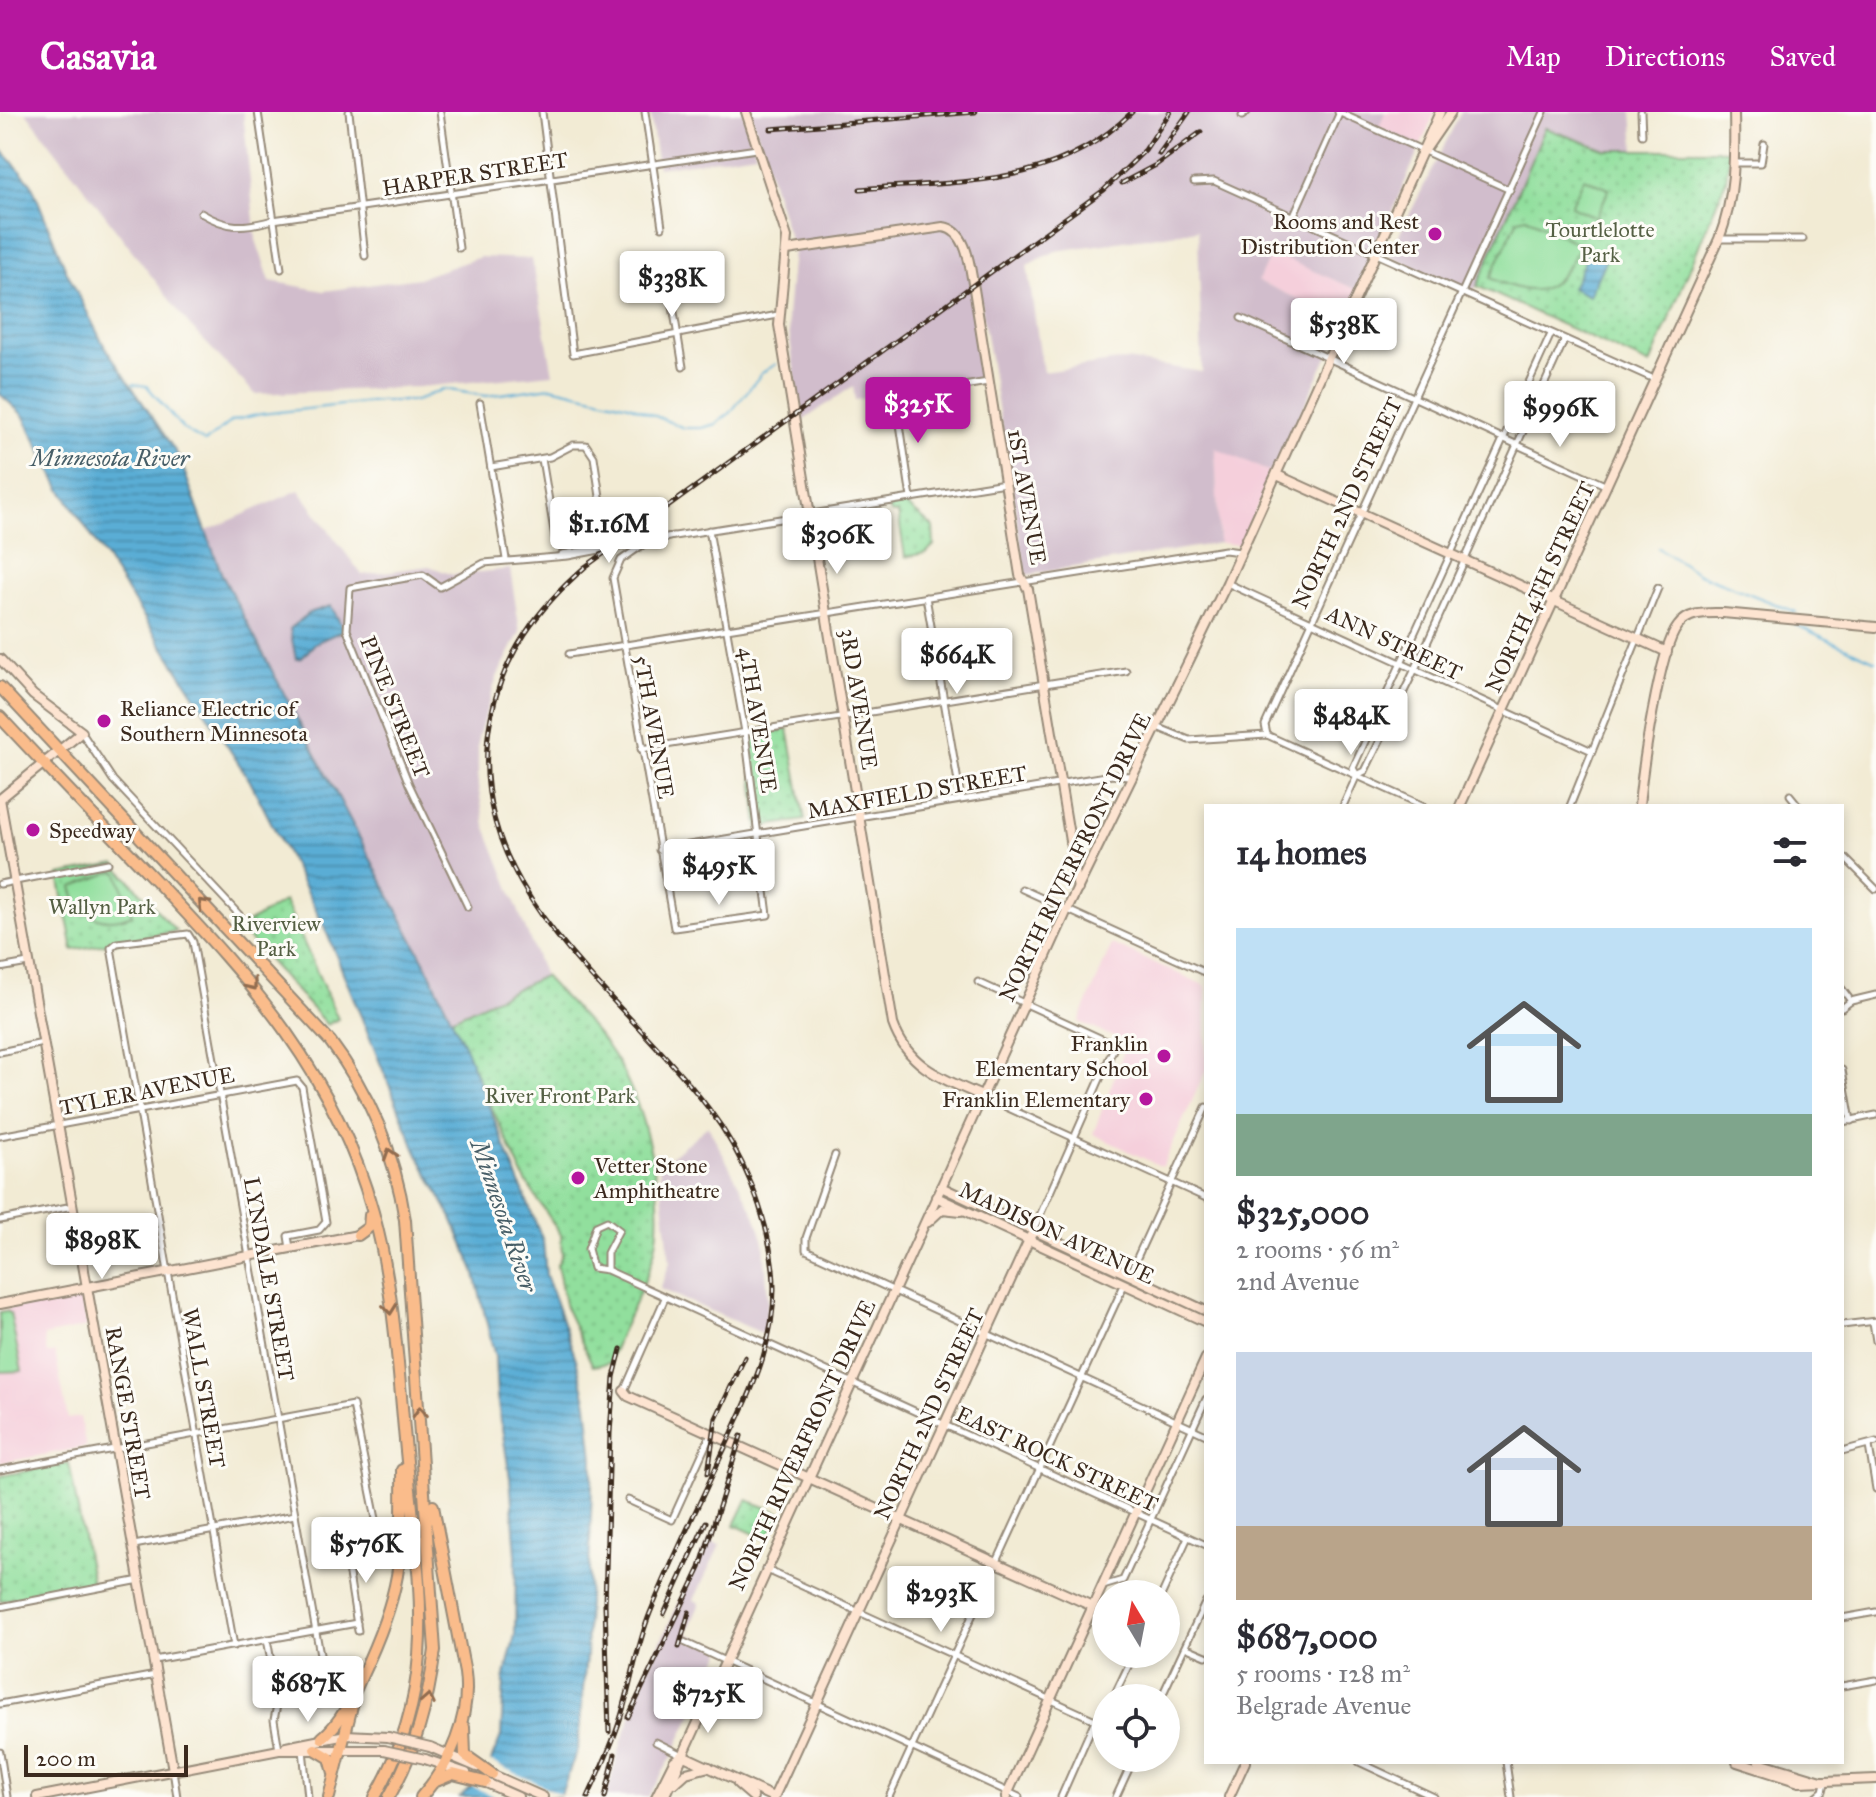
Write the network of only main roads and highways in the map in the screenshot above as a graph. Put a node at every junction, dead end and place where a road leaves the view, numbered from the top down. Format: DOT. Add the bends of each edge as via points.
graph roads {
  1 [pos="0,687"];
  2 [pos="0,717"];
  3 [pos="359,1170"];
  4 [pos="383,1255"];
  5 [pos="401,1412"];
  6 [pos="423,1444"];
  7 [pos="355,1692"];
  8 [pos="465,1716"];
  9 [pos="322,1738"];
  10 [pos="315,1749"];
  11 [pos="334,1777"];
  12 [pos="434,1783"];
  13 [pos="329,1797"];
  14 [pos="375,1797"];
  15 [pos="389,1797"];
  16 [pos="421,1797"];
  6 -- 1 [label="highway, one-way" via="402,1197 380,1126 358,1082 321,1031"];
  2 -- 3 [label="highway, one-way" via="277,1015 325,1090"];
  3 -- 4 [label="highway"];
  3 -- 4 [label="highway" via="371,1223 358,1235 374,1239"];
  4 -- 5 [label="highway, one-way"];
  5 -- 7 [label="highway" via="399,1580 388,1620"];
  5 -- 14 [label="highway" via="422,1608 421,1658 406,1731"];
  6 -- 8 [label="highway" via="465,1673"];
  15 -- 6 [label="highway, one-way" via="426,1710 435,1650"];
  7 -- 9 [label="highway" via="338,1723"];
  7 -- 11 [label="highway"];
  8 -- 12 [label="highway"];
  8 -- 12 [label="highway" via="462,1744 467,1760 488,1778 460,1773"];
  10 -- 11 [label="highway" via="330,1758"];
  11 -- 13 [label="highway"];
  12 -- 16 [label="highway"];
}
